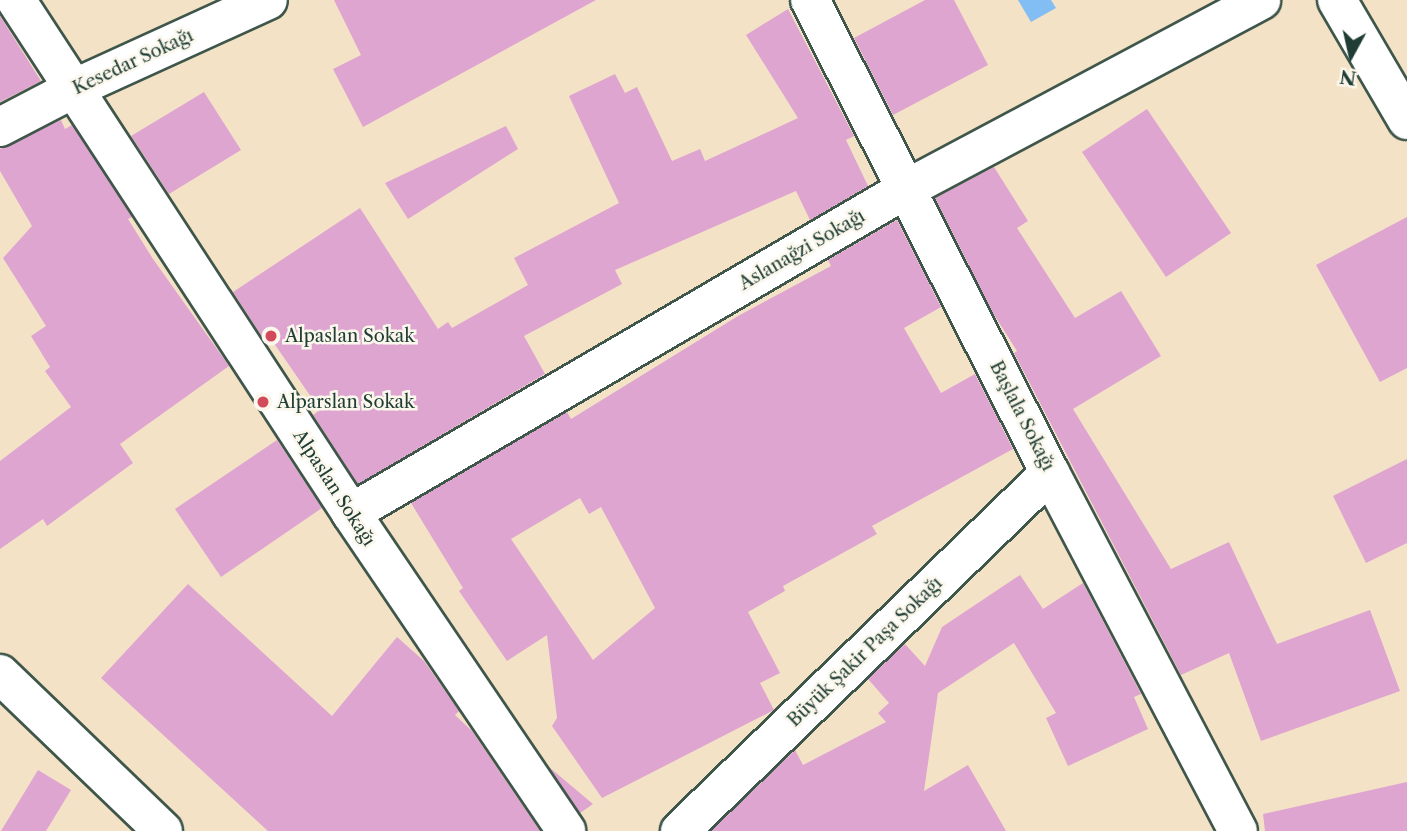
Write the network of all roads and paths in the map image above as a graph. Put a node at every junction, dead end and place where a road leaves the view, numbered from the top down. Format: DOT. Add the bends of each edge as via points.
graph roads {
  1 [pos="16,0"];
  2 [pos="268,0"];
  3 [pos="810,0"];
  4 [pos="1261,0"];
  5 [pos="1337,0"];
  6 [pos="73,89"];
  7 [pos="1407,120"];
  8 [pos="0,127"];
  9 [pos="908,188"];
  10 [pos="1051,473"];
  11 [pos="351,513"];
  12 [pos="0,674"];
  13 [pos="163,831"];
  14 [pos="566,831"];
  15 [pos="680,831"];
  16 [pos="1238,831"];
  1 -- 6 [label="street, Alpaslan Sokağı"];
  2 -- 6 [label="street, Kesedar Sokağı"];
  3 -- 9 [label="street, Başlala Sokağı"];
  4 -- 9 [label="street, Aslanağzi Sokağı"];
  5 -- 7 [label="street"];
  6 -- 8 [label="street, Kesedar Sokağı"];
  6 -- 11 [label="street, Alpaslan Sokağı"];
  9 -- 10 [label="street, Başlala Sokağı"];
  9 -- 11 [label="street, Aslanağzi Sokağı"];
  10 -- 15 [label="street, Büyük Şakir Paşa Sokağı"];
  10 -- 16 [label="street, Başlala Sokağı"];
  11 -- 14 [label="street, Alpaslan Sokağı"];
  12 -- 13 [label="street"];
}
